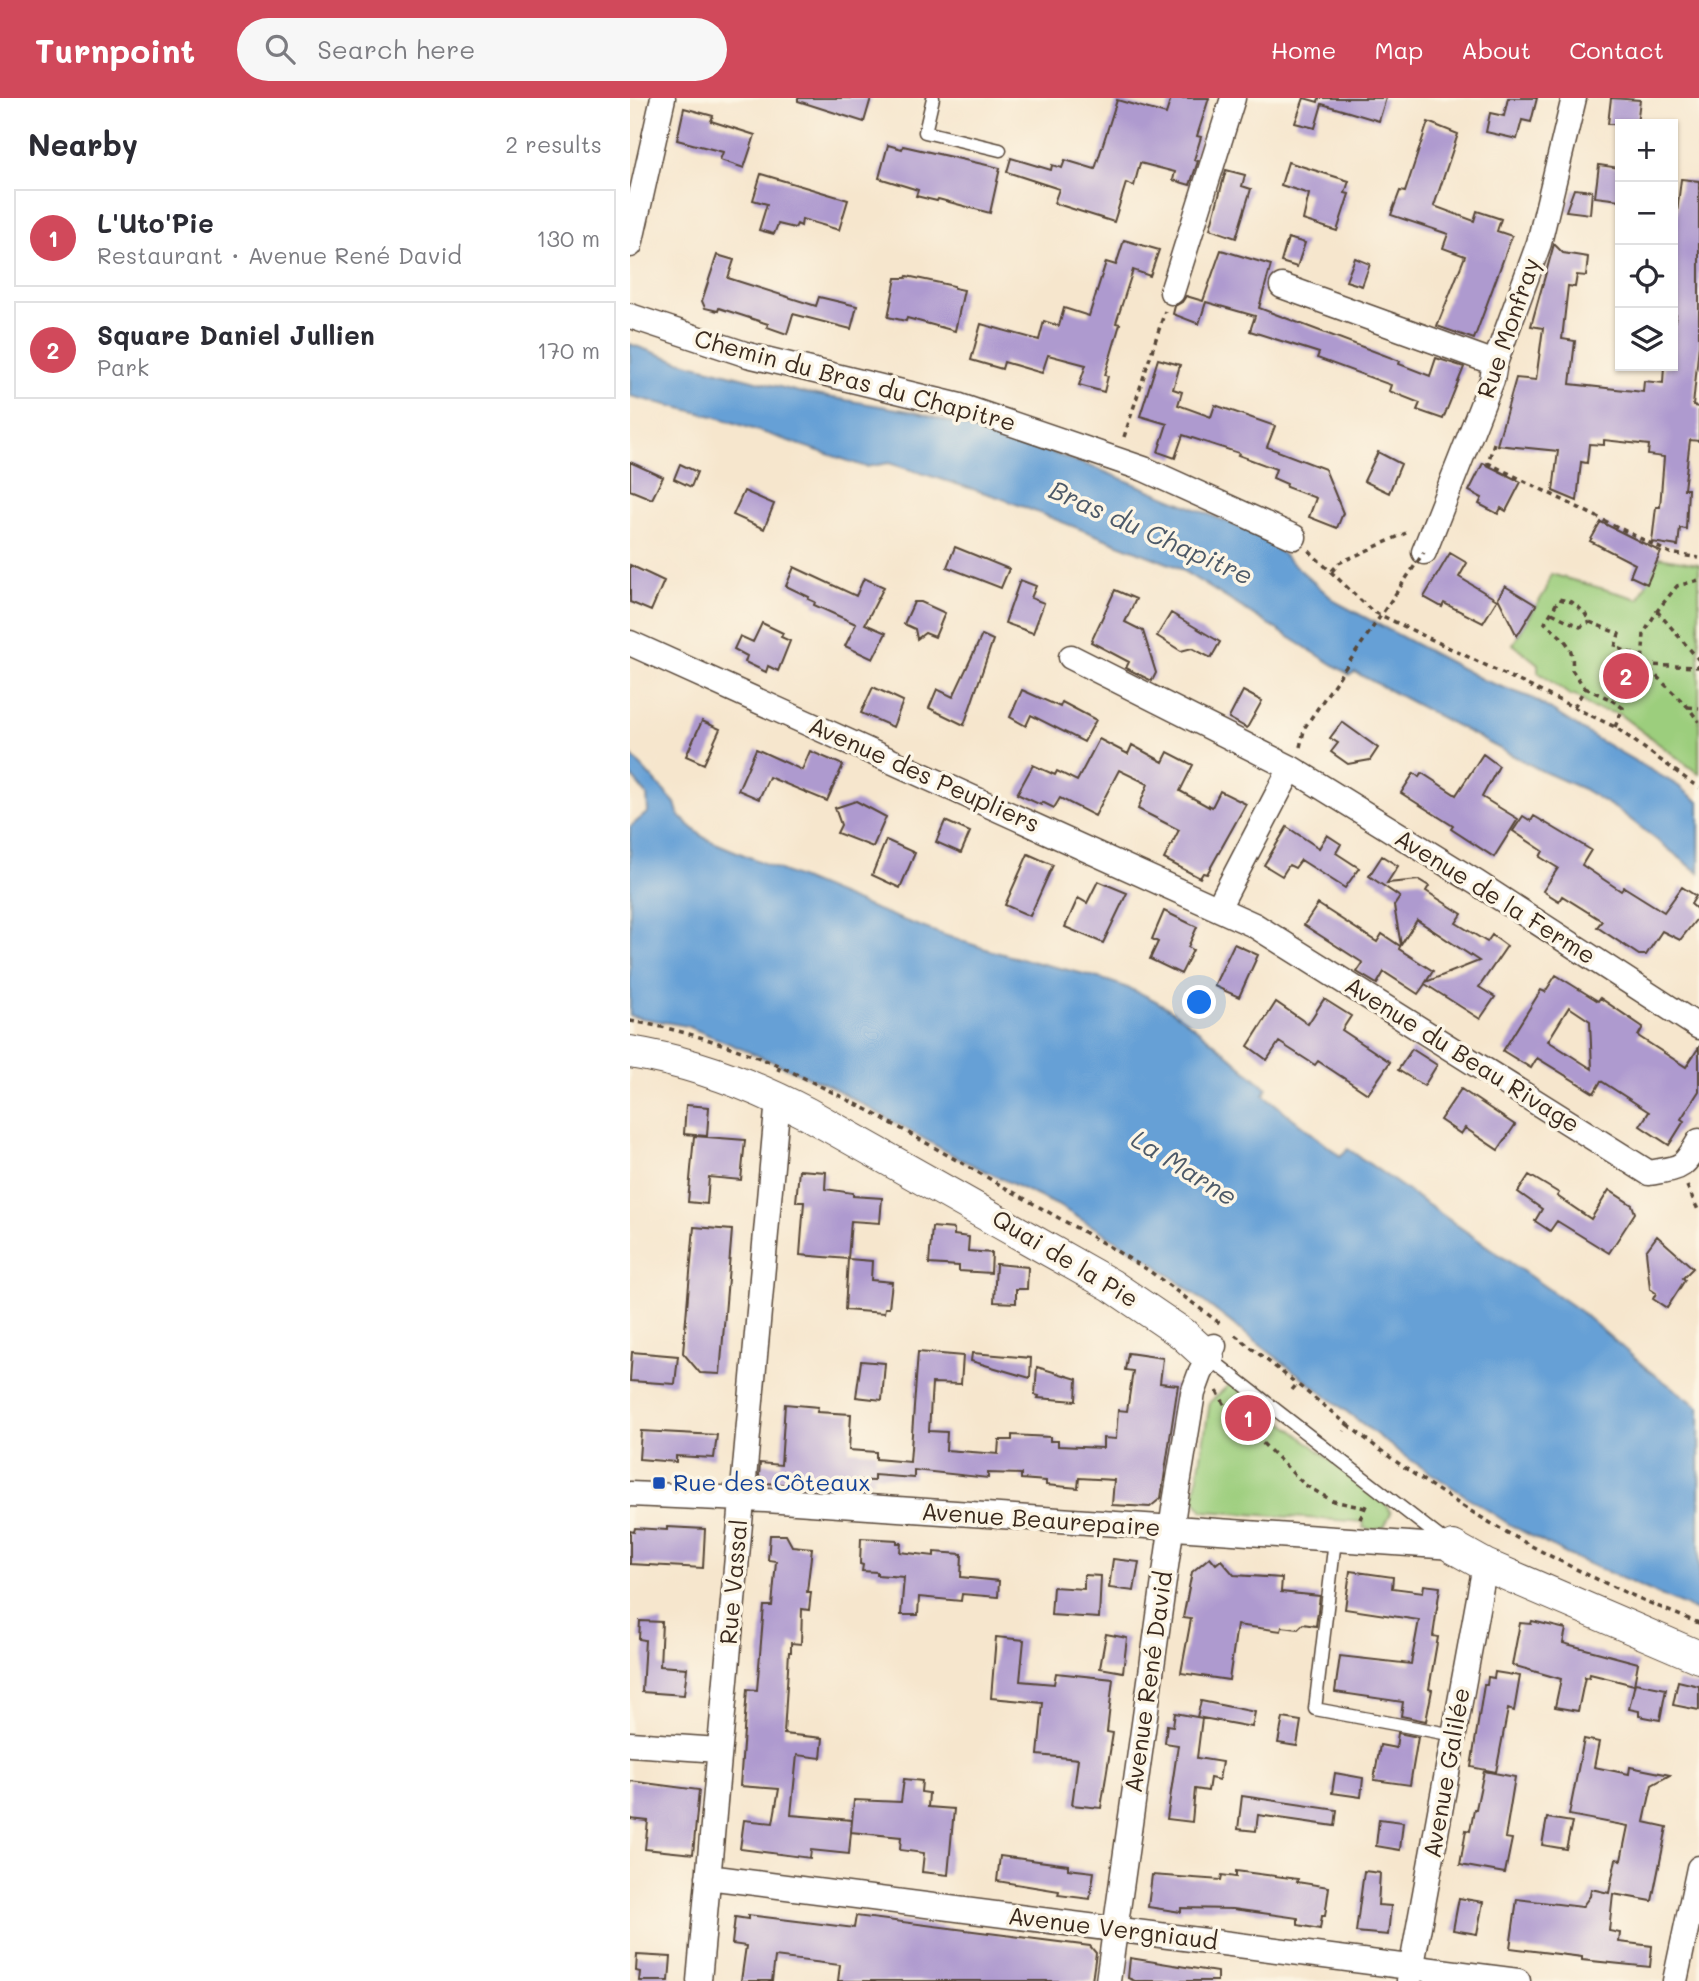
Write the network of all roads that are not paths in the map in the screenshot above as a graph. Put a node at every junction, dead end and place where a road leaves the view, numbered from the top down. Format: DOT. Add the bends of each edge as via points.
graph roads {
  1 [pos="663,98"];
  2 [pos="933,98"];
  3 [pos="1233,98"];
  4 [pos="1574,98"];
  5 [pos="1000,150"];
  6 [pos="630,244"];
  7 [pos="1282,285"];
  8 [pos="1169,301"];
  9 [pos="630,316"];
  10 [pos="1495,363"];
  11 [pos="1294,537"];
  12 [pos="1424,551"];
  13 [pos="630,643"];
  14 [pos="1071,657"];
  15 [pos="1295,758"];
  16 [pos="1218,908"];
  17 [pos="1699,1027"];
  18 [pos="630,1052"];
  19 [pos="778,1099"];
  20 [pos="1699,1141"];
  21 [pos="1216,1358"];
  22 [pos="630,1494"];
  23 [pos="742,1500"];
  24 [pos="1171,1528"];
  25 [pos="1351,1535"];
  26 [pos="1453,1547"];
  27 [pos="1485,1565"];
  28 [pos="1699,1657"];
  29 [pos="1454,1735"];
  30 [pos="630,1744"];
  31 [pos="719,1750"];
  32 [pos="1699,1868"];
  33 [pos="708,1877"];
  34 [pos="1115,1929"];
  35 [pos="1410,1974"];
  36 [pos="699,1981"];
  37 [pos="1108,1981"];
  38 [pos="1518,1981"];
  39 [pos="1675,1981"];
  1 -- 6 [label="street"];
  2 -- 5 [label="lane" via="925,132"];
  3 -- 8 [label="street"];
  4 -- 10 [label="street, Rue Monfray" via="1539,243"];
  7 -- 10 [label="street"];
  9 -- 11 [label="street, Chemin du Bras du Chapitre" via="748,355 960,406 1117,459"];
  10 -- 12 [label="street, Rue Monfray"];
  13 -- 16 [label="street, Avenue des Peupliers"];
  14 -- 15 [label="street, Avenue de la Ferme"];
  15 -- 16 [label="street"];
  15 -- 17 [label="street, Avenue de la Ferme"];
  16 -- 20 [label="street, Avenue du Beau Rivage" via="1255,925 1649,1172 1678,1168"];
  18 -- 19 [label="street, Quai de la Pie" via="721,1076"];
  19 -- 21 [label="street, Quai de la Pie" via="1111,1284"];
  19 -- 23 [label="street, Rue Vassal"];
  21 -- 24 [label="street, Avenue René David" via="1193,1394"];
  21 -- 26 [label="lane, Quai de la Pie"];
  22 -- 23 [label="street, Avenue Beaurepaire"];
  23 -- 24 [label="street, Avenue Beaurepaire"];
  23 -- 31 [label="street, Rue Vassal"];
  24 -- 25 [label="street, Avenue Beaurepaire"];
  24 -- 34 [label="street, Avenue René David"];
  25 -- 26 [label="street, Avenue Beaurepaire"];
  25 -- 29 [label="lane" via="1315,1709"];
  26 -- 27 [label="street"];
  27 -- 28 [label="street"];
  27 -- 29 [label="street, Avenue Galilée"];
  29 -- 35 [label="street, Avenue Galilée"];
  30 -- 31 [label="street"];
  31 -- 33 [label="street, Rue Vassal"];
  32 -- 39 [label="street"];
  33 -- 34 [label="street, Avenue Vergniaud"];
  33 -- 36 [label="street, Rue Vassal"];
  34 -- 35 [label="street, Avenue Vergniaud"];
  34 -- 37 [label="street, Avenue René David"];
  35 -- 38 [label="street, Avenue Vergniaud"];
}
